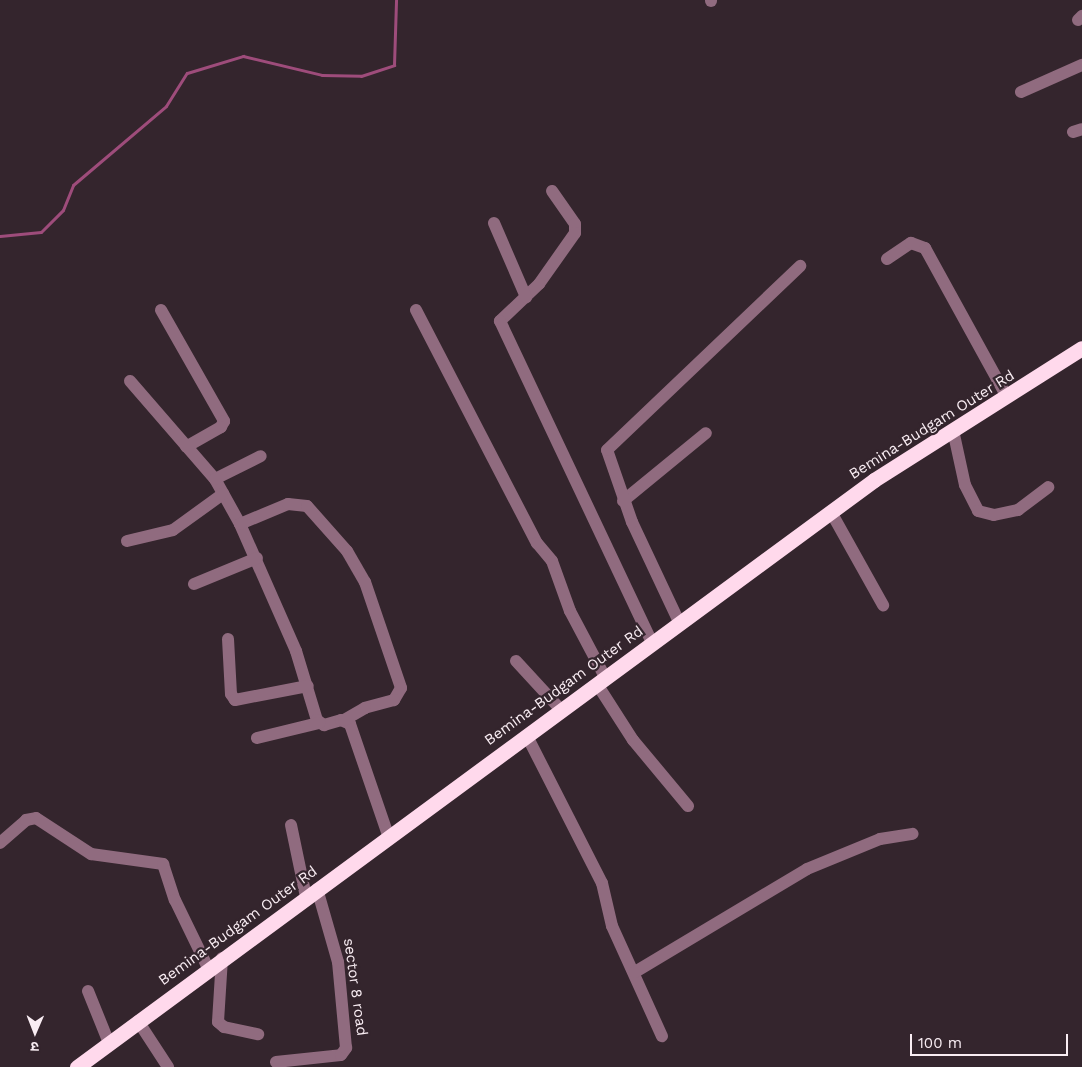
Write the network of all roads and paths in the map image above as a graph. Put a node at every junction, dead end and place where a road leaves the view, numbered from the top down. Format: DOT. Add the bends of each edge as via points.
graph roads {
  1 [pos="1082,65"];
  2 [pos="1021,92"];
  3 [pos="552,191"];
  4 [pos="494,223"];
  5 [pos="887,260"];
  6 [pos="800,266"];
  7 [pos="526,297"];
  8 [pos="161,310"];
  9 [pos="416,310"];
  10 [pos="1082,348"];
  11 [pos="130,381"];
  12 [pos="1007,397"];
  13 [pos="953,430"];
  14 [pos="706,433"];
  15 [pos="186,447"];
  16 [pos="261,456"];
  17 [pos="215,479"];
  18 [pos="1048,487"];
  19 [pos="223,494"];
  20 [pos="623,501"];
  21 [pos="831,512"];
  22 [pos="240,524"];
  23 [pos="127,541"];
  24 [pos="257,558"];
  25 [pos="194,584"];
  26 [pos="883,605"];
  27 [pos="680,624"];
  28 [pos="228,640"];
  29 [pos="652,642"];
  30 [pos="516,661"];
  31 [pos="601,681"];
  32 [pos="308,686"];
  33 [pos="562,711"];
  34 [pos="344,720"];
  35 [pos="319,724"];
  36 [pos="527,736"];
  37 [pos="257,738"];
  38 [pos="688,806"];
  39 [pos="291,825"];
  40 [pos="913,834"];
  41 [pos="389,838"];
  42 [pos="0,843"];
  43 [pos="311,893"];
  44 [pos="222,958"];
  45 [pos="208,968"];
  46 [pos="634,972"];
  47 [pos="88,991"];
  48 [pos="138,1021"];
  49 [pos="258,1034"];
  50 [pos="662,1036"];
  51 [pos="109,1043"];
  52 [pos="276,1062"];
  53 [pos="77,1067"];
  54 [pos="168,1067"];
  1 -- 2 [label="street"];
  3 -- 7 [label="street" via="576,230"];
  4 -- 7 [label="street"];
  5 -- 12 [label="street" via="911,243 925,248"];
  6 -- 20 [label="street" via="613,440 606,454"];
  7 -- 29 [label="street" via="500,317 501,326"];
  8 -- 15 [label="street" via="224,421 221,427"];
  9 -- 31 [label="street" via="537,543 552,561"];
  10 -- 12 [label="highway, Bemina-Budgam Outer Rd"];
  11 -- 15 [label="street"];
  12 -- 13 [label="highway, Bemina-Budgam Outer Rd"];
  13 -- 18 [label="street" via="965,485 978,511 994,515 1018,510"];
  13 -- 21 [label="highway, Bemina-Budgam Outer Rd"];
  14 -- 20 [label="street"];
  15 -- 17 [label="street"];
  16 -- 17 [label="street"];
  17 -- 19 [label="street"];
  19 -- 22 [label="street"];
  19 -- 23 [label="street" via="173,530"];
  20 -- 27 [label="street"];
  21 -- 26 [label="street"];
  21 -- 27 [label="highway, Bemina-Budgam Outer Rd"];
  22 -- 24 [label="street"];
  22 -- 34 [label="street" via="288,504 307,506 347,551 365,582 401,688 394,700 365,708"];
  24 -- 25 [label="street"];
  24 -- 32 [label="street"];
  27 -- 29 [label="highway, Bemina-Budgam Outer Rd"];
  28 -- 32 [label="street" via="231,694 235,700"];
  29 -- 31 [label="highway, Bemina-Budgam Outer Rd"];
  30 -- 33 [label="street"];
  31 -- 33 [label="highway, Bemina-Budgam Outer Rd"];
  31 -- 38 [label="street" via="633,740"];
  32 -- 35 [label="street"];
  33 -- 36 [label="highway, Bemina-Budgam Outer Rd"];
  34 -- 35 [label="street"];
  34 -- 41 [label="street" via="350,724"];
  35 -- 37 [label="street"];
  36 -- 41 [label="highway, Bemina-Budgam Outer Rd"];
  36 -- 46 [label="street" via="602,883 612,926"];
  39 -- 43 [label="street"];
  40 -- 46 [label="street" via="880,839 807,869"];
  41 -- 43 [label="highway, Bemina-Budgam Outer Rd"];
  42 -- 45 [label="street" via="26,820 36,818 91,854 164,864 174,900"];
  43 -- 44 [label="highway, Bemina-Budgam Outer Rd"];
  43 -- 52 [label="street, sector 8 road" via="337,956 346,1048 336,1056"];
  44 -- 45 [label="highway, Bemina-Budgam Outer Rd"];
  44 -- 49 [label="street" via="218,1022 224,1027"];
  45 -- 48 [label="highway, Bemina-Budgam Outer Rd"];
  46 -- 50 [label="street" via="641,998"];
  47 -- 51 [label="street"];
  48 -- 51 [label="highway, Bemina-Budgam Outer Rd"];
  48 -- 54 [label="street"];
  51 -- 53 [label="highway, Bemina-Budgam Outer Rd"];
}
